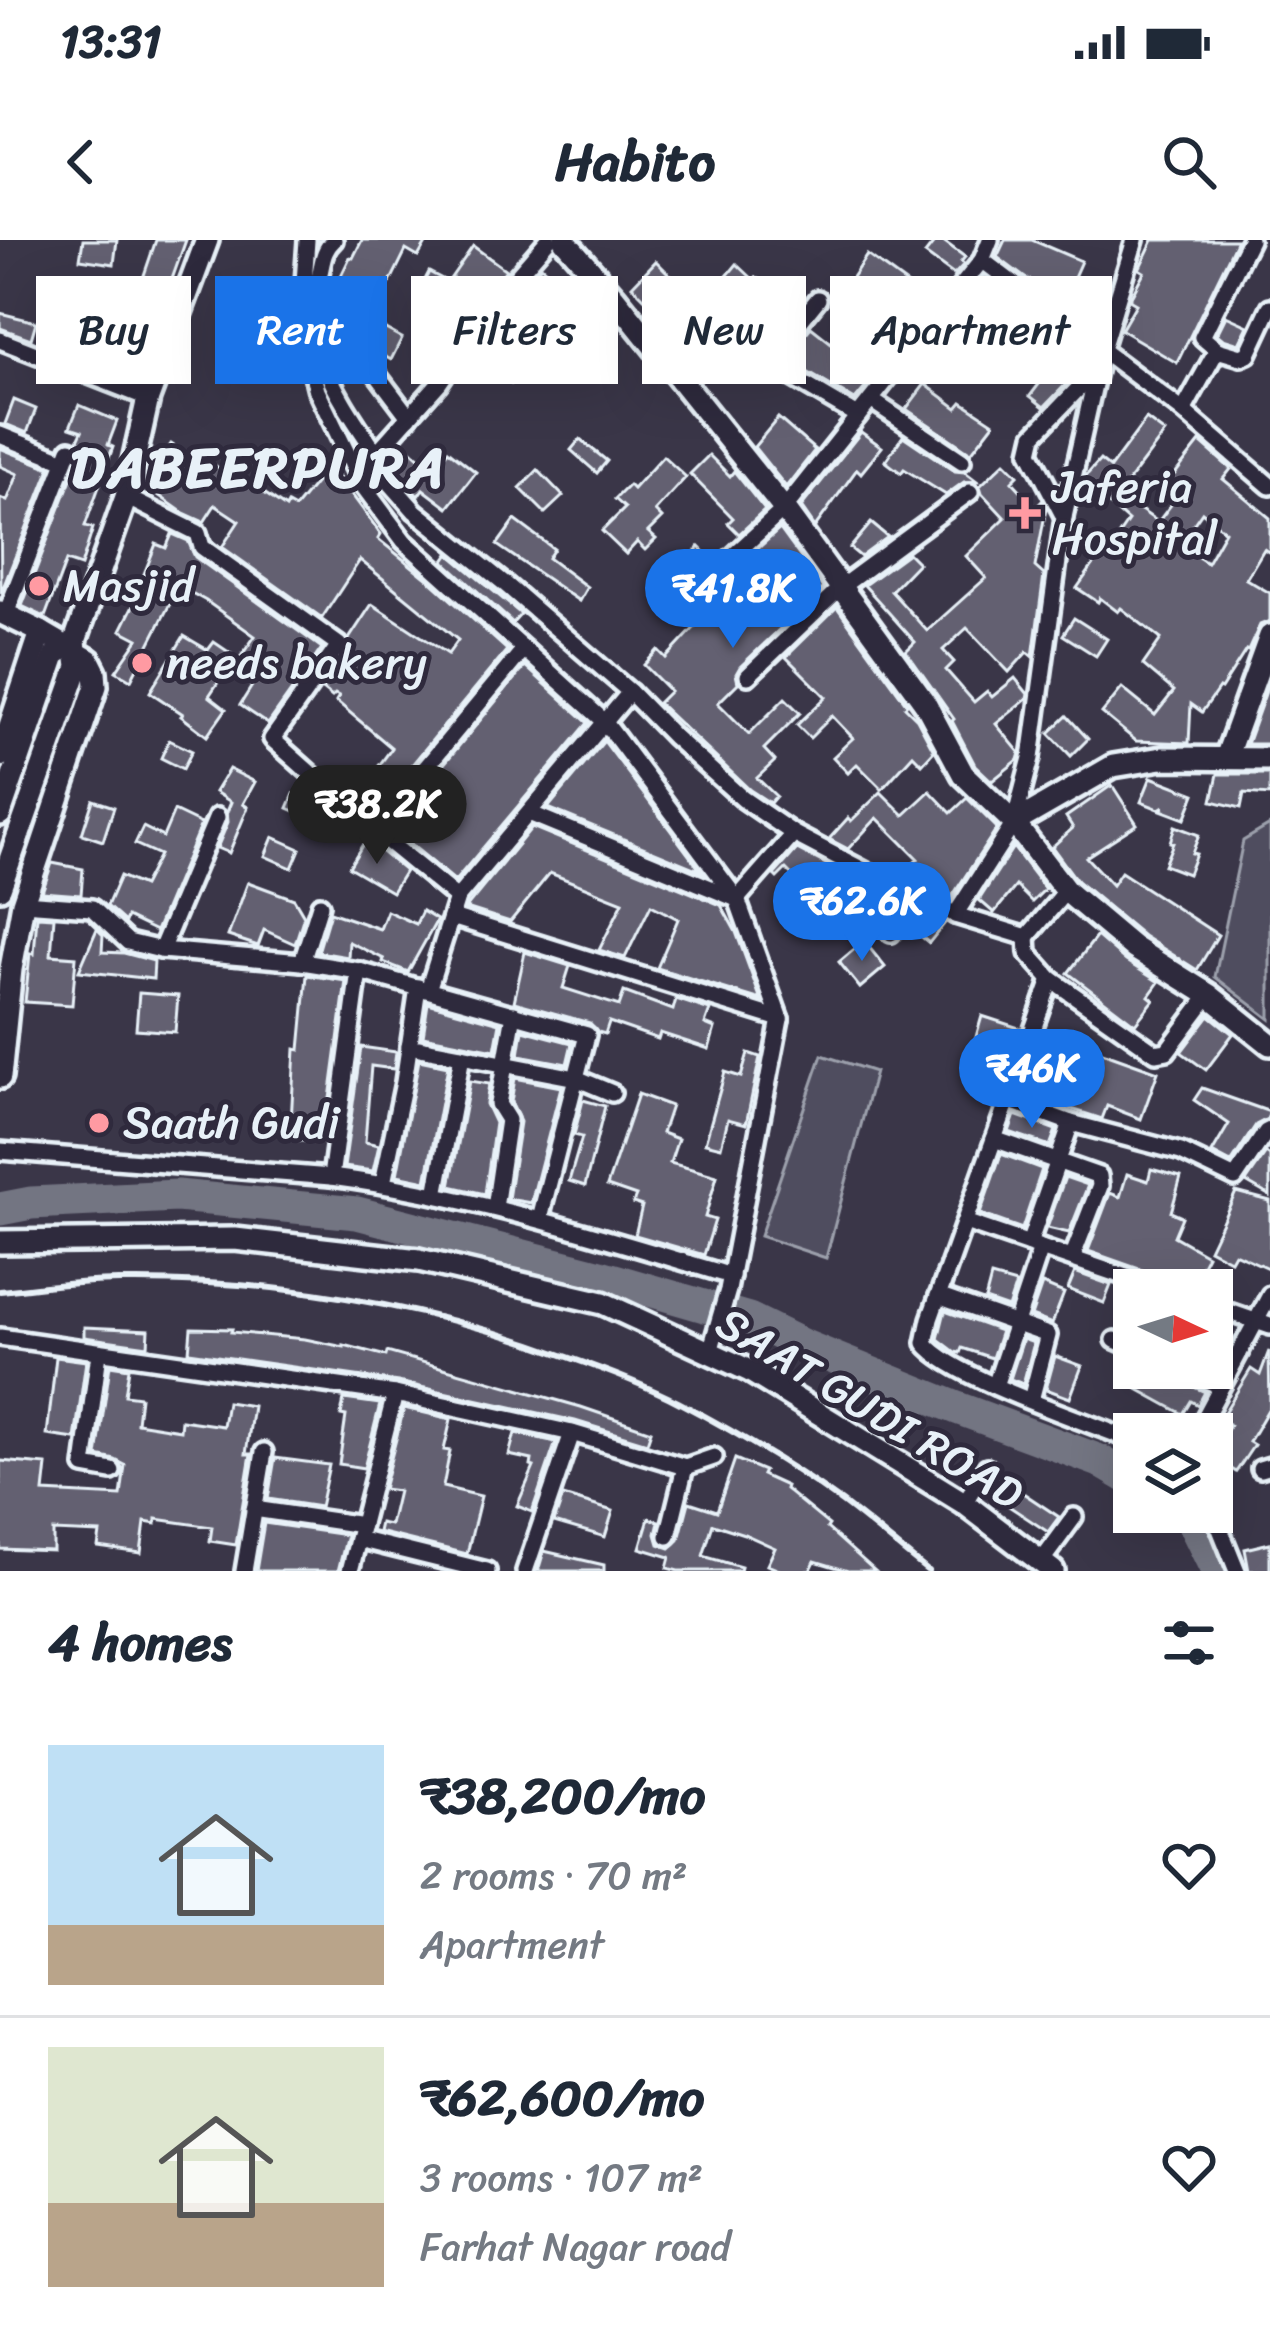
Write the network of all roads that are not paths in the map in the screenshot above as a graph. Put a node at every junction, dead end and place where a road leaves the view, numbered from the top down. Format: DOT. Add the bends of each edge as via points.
graph roads {
  1 [pos="207,240"];
  2 [pos="308,240"];
  3 [pos="548,240"];
  4 [pos="564,240"];
  5 [pos="990,240"];
  6 [pos="1135,240"];
  7 [pos="1250,240"];
  8 [pos="330,244"];
  9 [pos="982,260"];
  10 [pos="596,276"];
  11 [pos="1004,276"];
  12 [pos="191,281"];
  13 [pos="818,299"];
  14 [pos="618,302"];
  15 [pos="1270,307"];
  16 [pos="806,314"];
  17 [pos="1112,316"];
  18 [pos="0,340"];
  19 [pos="1217,350"];
  20 [pos="1112,357"];
  21 [pos="153,384"];
  22 [pos="384,384"];
  23 [pos="803,384"];
  24 [pos="1083,384"];
  25 [pos="1095,384"];
  26 [pos="148,398"];
  27 [pos="871,400"];
  28 [pos="1183,412"];
  29 [pos="858,416"];
  30 [pos="409,417"];
  31 [pos="0,435"];
  32 [pos="376,453"];
  33 [pos="962,461"];
  34 [pos="1270,486"];
  35 [pos="970,491"];
  36 [pos="126,497"];
  37 [pos="784,509"];
  38 [pos="1064,518"];
  39 [pos="722,566"];
  40 [pos="841,587"];
  41 [pos="3,613"];
  42 [pos="41,632"];
  43 [pos="1270,636"];
  44 [pos="524,649"];
  45 [pos="70,653"];
  46 [pos="748,676"];
  47 [pos="630,692"];
  48 [pos="604,721"];
  49 [pos="0,756"];
  50 [pos="1226,758"];
  51 [pos="1270,758"];
  52 [pos="529,813"];
  53 [pos="0,814"];
  54 [pos="218,817"];
  55 [pos="1013,824"];
  56 [pos="374,830"];
  57 [pos="794,834"];
  58 [pos="0,888"];
  59 [pos="1066,891"];
  60 [pos="914,895"];
  61 [pos="457,898"];
  62 [pos="737,898"];
  63 [pos="22,903"];
  64 [pos="320,904"];
  65 [pos="955,915"];
  66 [pos="452,917"];
  67 [pos="892,933"];
  68 [pos="1027,937"];
  69 [pos="161,950"];
  70 [pos="302,962"];
  71 [pos="359,971"];
  72 [pos="1051,979"];
  73 [pos="423,989"];
  74 [pos="1209,995"];
  75 [pos="514,1014"];
  76 [pos="3,1017"];
  77 [pos="780,1019"];
  78 [pos="1270,1044"];
  79 [pos="409,1046"];
  80 [pos="462,1056"];
  81 [pos="1,1062"];
  82 [pos="505,1064"];
  83 [pos="0,1077"];
  84 [pos="576,1078"];
  85 [pos="612,1093"];
  86 [pos="1008,1100"];
  87 [pos="1071,1123"];
  88 [pos="1270,1130"];
  89 [pos="994,1139"];
  90 [pos="0,1151"];
  91 [pos="1058,1160"];
  92 [pos="331,1177"];
  93 [pos="383,1184"];
  94 [pos="436,1195"];
  95 [pos="495,1208"];
  96 [pos="540,1218"];
  97 [pos="964,1222"];
  98 [pos="2,1242"];
  99 [pos="1035,1246"];
  100 [pos="1072,1258"];
  101 [pos="1113,1272"];
  102 [pos="730,1283"];
  103 [pos="1270,1295"];
  104 [pos="938,1296"];
  105 [pos="1233,1313"];
  106 [pos="1016,1322"];
  107 [pos="1262,1323"];
  108 [pos="0,1337"];
  109 [pos="712,1344"];
  110 [pos="99,1353"];
  111 [pos="1233,1366"];
  112 [pos="995,1386"];
  113 [pos="395,1394"];
  114 [pos="1031,1400"];
  115 [pos="572,1433"];
  116 [pos="1113,1433"];
  117 [pos="264,1452"];
  118 [pos="714,1457"];
  119 [pos="685,1467"];
  120 [pos="987,1467"];
  121 [pos="112,1471"];
  122 [pos="964,1503"];
  123 [pos="254,1508"];
  124 [pos="1074,1517"];
  125 [pos="360,1532"];
  126 [pos="1221,1533"];
  127 [pos="668,1536"];
  128 [pos="1047,1566"];
  129 [pos="244,1571"];
  130 [pos="350,1571"];
  131 [pos="487,1571"];
  132 [pos="526,1571"];
  133 [pos="1237,1571"];
  1 -- 12 [label="street"];
  2 -- 44 [label="street" via="302,326 317,392 363,486 404,541"];
  3 -- 30 [label="street"];
  4 -- 10 [label="street"];
  5 -- 9 [label="street"];
  6 -- 17 [label="street"];
  7 -- 19 [label="street" via="1202,337"];
  8 -- 32 [label="street" via="315,293 316,344"];
  9 -- 11 [label="street"];
  9 -- 27 [label="street"];
  13 -- 16 [label="street"];
  14 -- 37 [label="street"];
  15 -- 19 [label="street" via="1244,356"];
  18 -- 26 [label="street"];
  19 -- 28 [label="street"];
  20 -- 28 [label="street"];
  21 -- 26 [label="street"];
  22 -- 30 [label="street"];
  23 -- 29 [label="street"];
  24 -- 38 [label="street" via="1034,435 1030,452"];
  25 -- 38 [label="street"];
  26 -- 36 [label="street"];
  27 -- 29 [label="street"];
  27 -- 33 [label="street"];
  28 -- 34 [label="street"];
  29 -- 37 [label="street"];
  30 -- 32 [label="street"];
  31 -- 41 [label="street" via="68,455"];
  32 -- 47 [label="street" via="370,460 415,511"];
  35 -- 40 [label="street"];
  36 -- 45 [label="street"];
  36 -- 56 [label="street" via="198,533 202,547 339,645 272,740"];
  37 -- 39 [label="street"];
  37 -- 40 [label="street"];
  38 -- 55 [label="street" via="1031,758"];
  40 -- 46 [label="street"];
  40 -- 55 [label="street" via="925,703 963,774"];
  41 -- 42 [label="street"];
  42 -- 45 [label="street"];
  42 -- 49 [label="street"];
  43 -- 50 [label="street"];
  44 -- 48 [label="street"];
  44 -- 56 [label="street"];
  45 -- 53 [label="street"];
  45 -- 58 [label="street"];
  45 -- 63 [label="street" via="89,660 96,686"];
  47 -- 48 [label="street"];
  47 -- 57 [label="street" via="743,799"];
  48 -- 52 [label="street"];
  48 -- 62 [label="street"];
  50 -- 51 [label="street"];
  50 -- 55 [label="street" via="1113,766"];
  52 -- 61 [label="street"];
  52 -- 62 [label="street"];
  54 -- 69 [label="street"];
  55 -- 59 [label="street"];
  55 -- 65 [label="street"];
  56 -- 61 [label="street"];
  57 -- 60 [label="street"];
  57 -- 62 [label="street"];
  59 -- 68 [label="street"];
  59 -- 74 [label="street" via="1134,948"];
  60 -- 65 [label="street"];
  60 -- 67 [label="street"];
  61 -- 66 [label="street"];
  62 -- 77 [label="street"];
  63 -- 69 [label="street" via="92,908 128,942"];
  63 -- 76 [label="street"];
  64 -- 70 [label="street"];
  65 -- 68 [label="street"];
  66 -- 73 [label="street"];
  66 -- 77 [label="street"];
  68 -- 72 [label="street" via="1028,953"];
  69 -- 70 [label="street"];
  70 -- 71 [label="street"];
  71 -- 73 [label="street"];
  71 -- 92 [label="street"];
  72 -- 74 [label="street" via="1156,1053 1167,1051"];
  72 -- 86 [label="street"];
  73 -- 75 [label="street"];
  73 -- 79 [label="street"];
  74 -- 78 [label="street"];
  75 -- 82 [label="street"];
  75 -- 84 [label="street" via="587,1035"];
  76 -- 81 [label="street"];
  77 -- 102 [label="street"];
  79 -- 80 [label="street"];
  79 -- 93 [label="street"];
  80 -- 82 [label="street"];
  80 -- 94 [label="street"];
  81 -- 83 [label="street"];
  82 -- 84 [label="street"];
  82 -- 95 [label="street" via="498,1104 508,1131"];
  84 -- 85 [label="street"];
  84 -- 96 [label="street"];
  86 -- 87 [label="street"];
  86 -- 89 [label="street"];
  87 -- 88 [label="street" via="1180,1153 1235,1178"];
  87 -- 91 [label="street"];
  89 -- 91 [label="street"];
  89 -- 97 [label="street"];
  90 -- 92 [label="street"];
  91 -- 99 [label="street"];
  91 -- 100 [label="street" via="1101,1180"];
  92 -- 93 [label="street"];
  93 -- 94 [label="street"];
  94 -- 95 [label="street"];
  95 -- 96 [label="street"];
  96 -- 102 [label="street"];
  97 -- 99 [label="street"];
  97 -- 104 [label="street"];
  98 -- 109 [label="street, SAAT GUDI ROAD" via="235,1239 419,1260 603,1303"];
  99 -- 100 [label="street"];
  99 -- 106 [label="street"];
  100 -- 101 [label="street"];
  102 -- 109 [label="street"];
  103 -- 107 [label="street"];
  104 -- 106 [label="street"];
  104 -- 112 [label="street" via="930,1350"];
  105 -- 107 [label="street"];
  106 -- 112 [label="street"];
  106 -- 114 [label="street" via="1048,1335"];
  107 -- 111 [label="street"];
  108 -- 110 [label="street"];
  109 -- 122 [label="street, SAAT GUDI ROAD"];
  110 -- 113 [label="street"];
  110 -- 121 [label="street" via="84,1466"];
  112 -- 114 [label="street"];
  113 -- 115 [label="street"];
  113 -- 125 [label="street"];
  114 -- 116 [label="street"];
  115 -- 119 [label="street"];
  115 -- 132 [label="street"];
  117 -- 123 [label="street"];
  118 -- 119 [label="street"];
  119 -- 127 [label="street"];
  120 -- 122 [label="street"];
  122 -- 128 [label="street, SAAT GUDI ROAD"];
  123 -- 125 [label="street"];
  123 -- 129 [label="street"];
  124 -- 128 [label="street"];
  125 -- 130 [label="street"];
  125 -- 131 [label="street"];
  126 -- 133 [label="street"];
}
